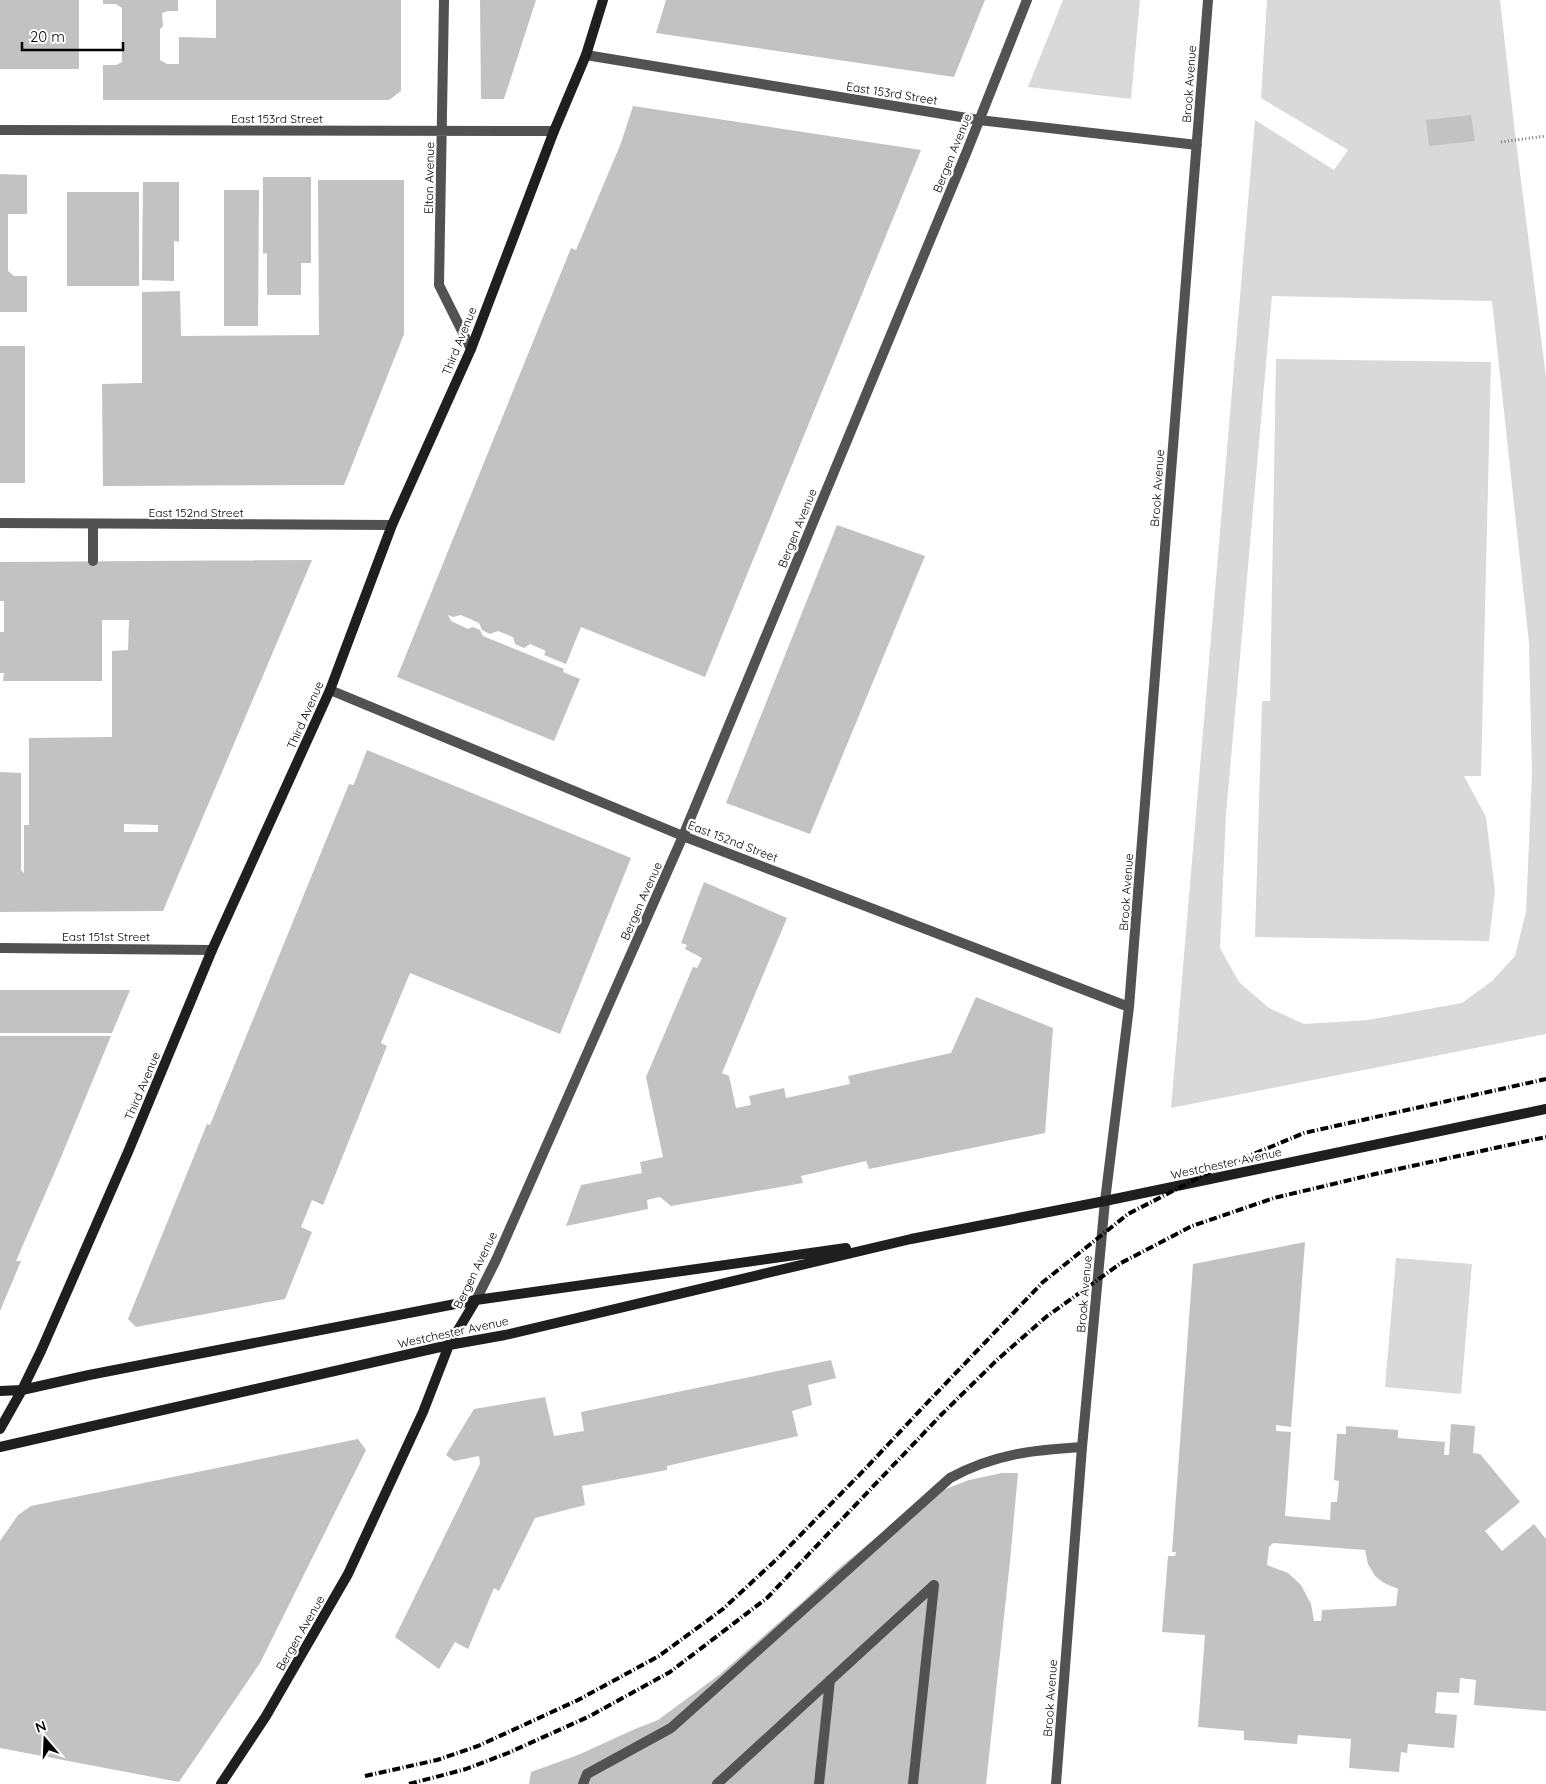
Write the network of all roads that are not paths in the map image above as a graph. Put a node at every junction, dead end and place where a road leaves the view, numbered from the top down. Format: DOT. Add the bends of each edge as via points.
graph roads {
  1 [pos="444,0"];
  2 [pos="603,0"];
  3 [pos="1027,0"];
  4 [pos="1208,0"];
  5 [pos="586,55"];
  6 [pos="979,120"];
  7 [pos="0,130"];
  8 [pos="443,131"];
  9 [pos="554,131"];
  10 [pos="1197,145"];
  11 [pos="471,349"];
  12 [pos="0,523"];
  13 [pos="93,524"];
  14 [pos="392,525"];
  15 [pos="93,561"];
  16 [pos="330,690"];
  17 [pos="684,836"];
  18 [pos="0,948"];
  19 [pos="212,950"];
  20 [pos="1129,1007"];
  21 [pos="1546,1109"];
  22 [pos="1105,1200"];
  23 [pos="911,1239"];
  24 [pos="476,1300"];
  25 [pos="450,1345"];
  26 [pos="22,1390"];
  27 [pos="0,1391"];
  28 [pos="0,1429"];
  29 [pos="0,1447"];
  30 [pos="1082,1447"];
  31 [pos="830,1680"];
  32 [pos="221,1784"];
  33 [pos="583,1784"];
  34 [pos="717,1784"];
  35 [pos="819,1784"];
  36 [pos="913,1784"];
  37 [pos="1056,1784"];
  1 -- 8 [label="street, Elton Avenue"];
  2 -- 5 [label="main road, Third Avenue"];
  3 -- 6 [label="street, Bergen Avenue"];
  4 -- 10 [label="street, Brook Avenue"];
  5 -- 6 [label="street, East 153rd Street"];
  5 -- 9 [label="main road, Third Avenue"];
  6 -- 10 [label="street, East 153rd Street"];
  6 -- 17 [label="street, Bergen Avenue"];
  7 -- 8 [label="street, East 153rd Street"];
  8 -- 9 [label="street, East 153rd Street"];
  8 -- 11 [label="street, Elton Avenue" via="440,285"];
  9 -- 11 [label="main road, Third Avenue"];
  10 -- 20 [label="street, Brook Avenue"];
  11 -- 14 [label="main road, Third Avenue"];
  12 -- 13 [label="street, East 152nd Street"];
  13 -- 14 [label="street, East 152nd Street"];
  13 -- 15 [label="street"];
  14 -- 16 [label="main road, Third Avenue"];
  16 -- 17 [label="street, East 152nd Street"];
  16 -- 19 [label="main road, Third Avenue"];
  17 -- 20 [label="street, East 152nd Street"];
  17 -- 24 [label="street, Bergen Avenue"];
  18 -- 19 [label="street, East 151st Street"];
  19 -- 26 [label="main road, Third Avenue" via="124,1161"];
  20 -- 22 [label="street, Brook Avenue"];
  21 -- 22 [label="main road, Westchester Avenue"];
  22 -- 23 [label="main road, Westchester Avenue"];
  22 -- 30 [label="street, Brook Avenue"];
  23 -- 24 [label="main road, Westchester Avenue"];
  23 -- 25 [label="main road, Westchester Avenue" via="505,1335"];
  24 -- 25 [label="main road, Bergen Avenue"];
  24 -- 26 [label="main road, Westchester Avenue"];
  25 -- 29 [label="main road, Westchester Avenue"];
  25 -- 32 [label="main road, Bergen Avenue" via="423,1412 348,1574 266,1716"];
  26 -- 27 [label="main road, Westchester Avenue"];
  26 -- 28 [label="main road, Third Avenue"];
  30 -- 33 [label="street" via="1035,1450 997,1458 971,1466 950,1478 671,1728 588,1774"];
  30 -- 37 [label="street, Brook Avenue"];
  31 -- 34 [label="street"];
  31 -- 35 [label="street"];
  31 -- 36 [label="street" via="934,1585"];
}
